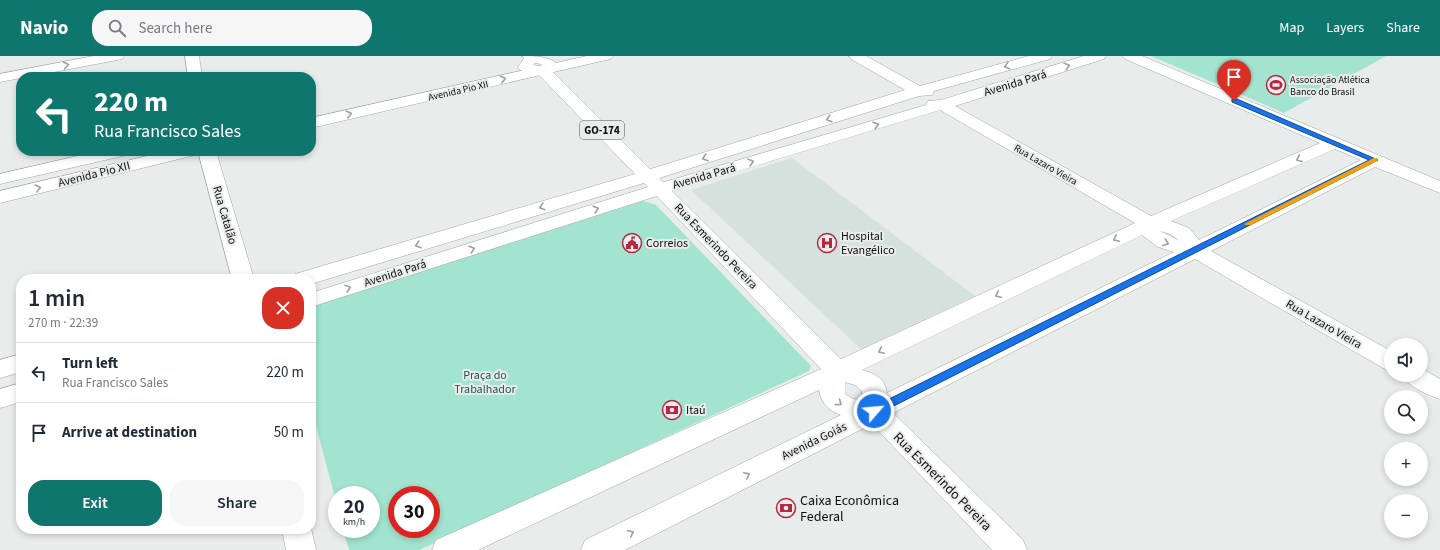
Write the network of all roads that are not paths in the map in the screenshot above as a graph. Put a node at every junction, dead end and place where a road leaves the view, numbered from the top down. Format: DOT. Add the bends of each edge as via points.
graph roads {
  1 [pos="55,56"];
  2 [pos="117,56"];
  3 [pos="192,56"];
  4 [pos="606,56"];
  5 [pos="856,56"];
  6 [pos="1045,56"];
  7 [pos="1099,56"];
  8 [pos="1130,56"];
  9 [pos="537,60"];
  10 [pos="0,66"];
  11 [pos="32,72"];
  12 [pos="194,72"];
  13 [pos="16,75"];
  14 [pos="0,78"];
  15 [pos="432,81"];
  16 [pos="918,91"];
  17 [pos="942,105"];
  18 [pos="316,122"];
  19 [pos="1335,144"];
  20 [pos="99,156"];
  21 [pos="168,156"];
  22 [pos="208,156"];
  23 [pos="1375,160"];
  24 [pos="0,179"];
  25 [pos="654,182"];
  26 [pos="1440,188"];
  27 [pos="0,197"];
  28 [pos="1150,223"];
  29 [pos="1195,250"];
  30 [pos="242,274"];
  31 [pos="316,275"];
  32 [pos="316,298"];
  33 [pos="1384,358"];
  34 [pos="16,364"];
  35 [pos="0,369"];
  36 [pos="838,371"];
  37 [pos="1426,382"];
  38 [pos="1440,390"];
  39 [pos="16,394"];
  40 [pos="0,399"];
  41 [pos="874,411"];
  42 [pos="298,534"];
  43 [pos="301,550"];
  44 [pos="447,550"];
  45 [pos="596,550"];
  46 [pos="1012,550"];
  1 -- 10 [label="street"];
  11 -- 2 [label="street, one-way"];
  3 -- 12 [label="street"];
  4 -- 9 [label="street, Avenida Pio XII"];
  5 -- 16 [label="street"];
  6 -- 16 [label="street, Avenida Pará, one-way"];
  17 -- 7 [label="street, Avenida Pará, one-way"];
  8 -- 19 [label="street"];
  9 -- 15 [label="street, Avenida Pio XII"];
  18 -- 9 [label="street, Avenida Pio XII, one-way"];
  9 -- 25 [label="street, Rua Esmerindo Pereira / GO-174"];
  14 -- 13 [label="street, one-way"];
  16 -- 17 [label="street, Rua Lazaro Vieira" via="914,96 917,101"];
  16 -- 25 [label="street, Avenida Pará, one-way"];
  25 -- 17 [label="street, Avenida Pará, one-way"];
  17 -- 28 [label="street, Rua Lazaro Vieira"];
  19 -- 23 [label="street"];
  19 -- 28 [label="street, one-way"];
  20 -- 24 [label="street, Avenida Pio XII"];
  27 -- 21 [label="street, Avenida Pio XII, one-way"];
  22 -- 30 [label="street, Rua Catalão"];
  23 -- 26 [label="street"];
  23 -- 29 [label="street, Avenida Goiás"];
  25 -- 31 [label="street, Avenida Pará, one-way"];
  32 -- 25 [label="street, Avenida Pará, one-way"];
  25 -- 36 [label="street, Rua Esmerindo Pereira"];
  28 -- 29 [label="street, Rua Lazaro Vieira" via="1149,231 1159,241"];
  28 -- 36 [label="street, one-way"];
  29 -- 33 [label="street, Rua Lazaro Vieira"];
  29 -- 41 [label="street, Avenida Goiás"];
  34 -- 35 [label="street"];
  36 -- 41 [label="street" via="833,379 831,391 834,399 846,407"];
  36 -- 44 [label="street"];
  37 -- 38 [label="street"];
  39 -- 40 [label="street"];
  45 -- 41 [label="street, Avenida Goiás, one-way"];
  41 -- 46 [label="street, Rua Esmerindo Pereira"];
  42 -- 43 [label="street"];
}
